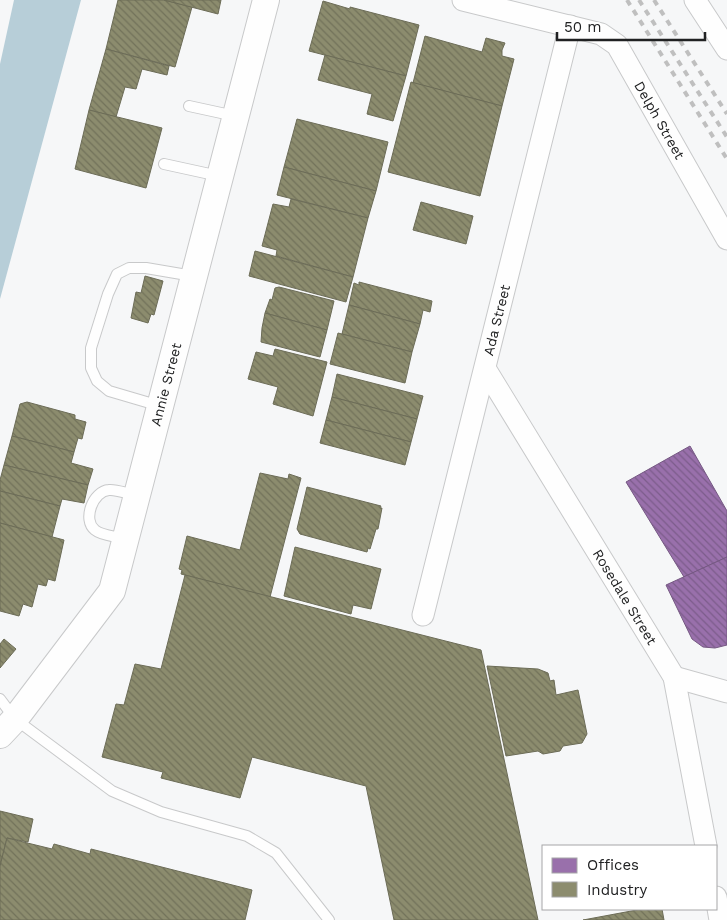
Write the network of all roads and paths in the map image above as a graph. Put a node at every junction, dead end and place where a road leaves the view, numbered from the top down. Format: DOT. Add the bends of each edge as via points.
graph roads {
  1 [pos="266,0"];
  2 [pos="463,0"];
  3 [pos="695,0"];
  4 [pos="570,26"];
  5 [pos="727,49"];
  6 [pos="189,106"];
  7 [pos="236,116"];
  8 [pos="164,164"];
  9 [pos="220,176"];
  10 [pos="727,239"];
  11 [pos="194,276"];
  12 [pos="486,370"];
  13 [pos="160,406"];
  14 [pos="136,496"];
  15 [pos="125,538"];
  16 [pos="423,615"];
  17 [pos="674,677"];
  18 [pos="727,692"];
  19 [pos="0,698"];
  20 [pos="7,727"];
  21 [pos="706,845"];
  22 [pos="717,903"];
  23 [pos="328,920"];
  24 [pos="720,920"];
  1 -- 7 [label="street, Annie Street"];
  2 -- 4 [label="street, Delph Street"];
  3 -- 5 [label="street"];
  4 -- 10 [label="street, Delph Street" via="601,34 617,45"];
  4 -- 12 [label="street, Ada Street"];
  6 -- 7 [label="lane"];
  7 -- 9 [label="street, Annie Street"];
  8 -- 9 [label="lane"];
  9 -- 11 [label="street, Annie Street"];
  11 -- 13 [label="street, Annie Street"];
  11 -- 13 [label="lane" via="146,268 129,268 117,274 91,348 91,368 97,381 108,391"];
  12 -- 16 [label="street, Ada Street"];
  12 -- 17 [label="street, Rosedale Street"];
  13 -- 14 [label="street, Annie Street"];
  14 -- 15 [label="street, Annie Street"];
  14 -- 15 [label="lane" via="109,490 101,492 89,517 90,525 96,531"];
  15 -- 20 [label="street, Annie Street" via="112,590"];
  17 -- 18 [label="street"];
  17 -- 21 [label="street, Rosedale Street"];
  19 -- 20 [label="lane"];
  20 -- 23 [label="lane" via="112,791 161,812 247,836 276,852"];
  22 -- 24 [label="street"];
}
